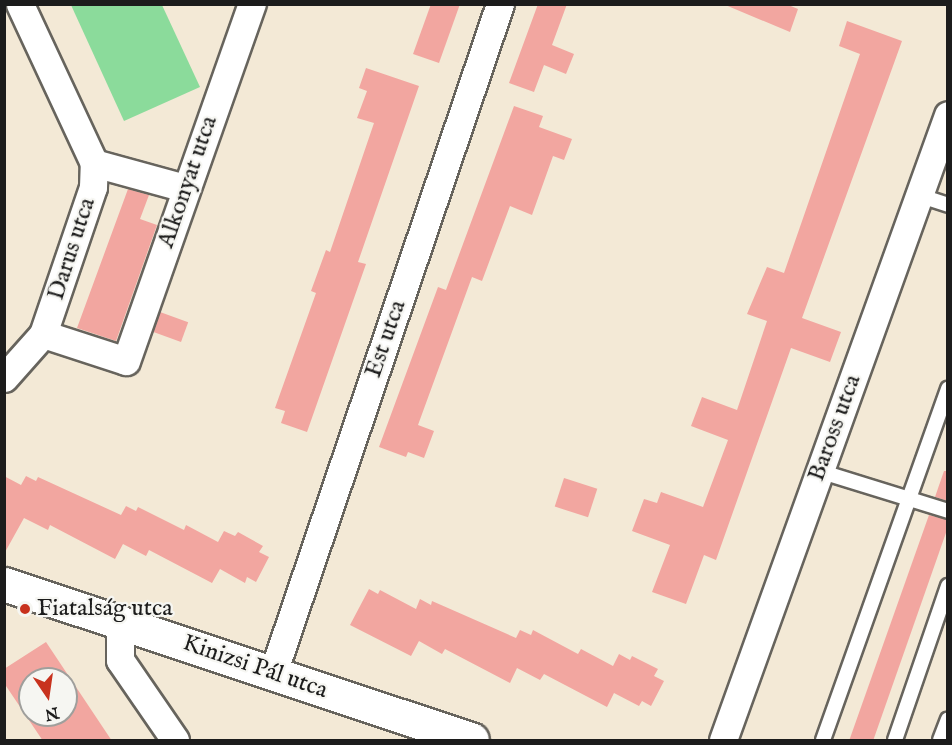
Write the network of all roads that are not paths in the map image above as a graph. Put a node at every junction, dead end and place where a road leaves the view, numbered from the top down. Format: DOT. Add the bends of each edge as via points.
graph roads {
  1 [pos="20,4"];
  2 [pos="252,4"];
  3 [pos="500,4"];
  4 [pos="948,115"];
  5 [pos="94,163"];
  6 [pos="185,189"];
  7 [pos="918,195"];
  8 [pos="948,205"];
  9 [pos="43,334"];
  10 [pos="4,378"];
  11 [pos="948,389"];
  12 [pos="819,471"];
  13 [pos="909,498"];
  14 [pos="948,512"];
  15 [pos="4,584"];
  16 [pos="948,586"];
  17 [pos="120,622"];
  18 [pos="273,673"];
  19 [pos="948,719"];
  20 [pos="175,741"];
  21 [pos="472,741"];
  22 [pos="723,741"];
  23 [pos="824,741"];
  24 [pos="895,741"];
  25 [pos="940,741"];
  1 -- 5 [label="street, Darus utca"];
  2 -- 6 [label="street, Alkonyat utca"];
  3 -- 18 [label="street, Est utca"];
  4 -- 7 [label="street, Baross utca"];
  5 -- 6 [label="street, Darus utca"];
  5 -- 9 [label="street, Darus utca" via="89,206"];
  6 -- 9 [label="street, Alkonyat utca" via="126,361"];
  7 -- 8 [label="lane"];
  7 -- 12 [label="street, Baross utca"];
  9 -- 10 [label="street, Darus utca"];
  11 -- 13 [label="lane"];
  12 -- 13 [label="lane"];
  12 -- 22 [label="street, Baross utca"];
  13 -- 14 [label="lane"];
  13 -- 23 [label="lane"];
  15 -- 17 [label="street, Kinizsi Pál utca"];
  16 -- 24 [label="lane"];
  17 -- 18 [label="street, Kinizsi Pál utca"];
  17 -- 20 [label="street" via="120,660"];
  18 -- 21 [label="street, Kinizsi Pál utca"];
  19 -- 25 [label="lane"];
}
